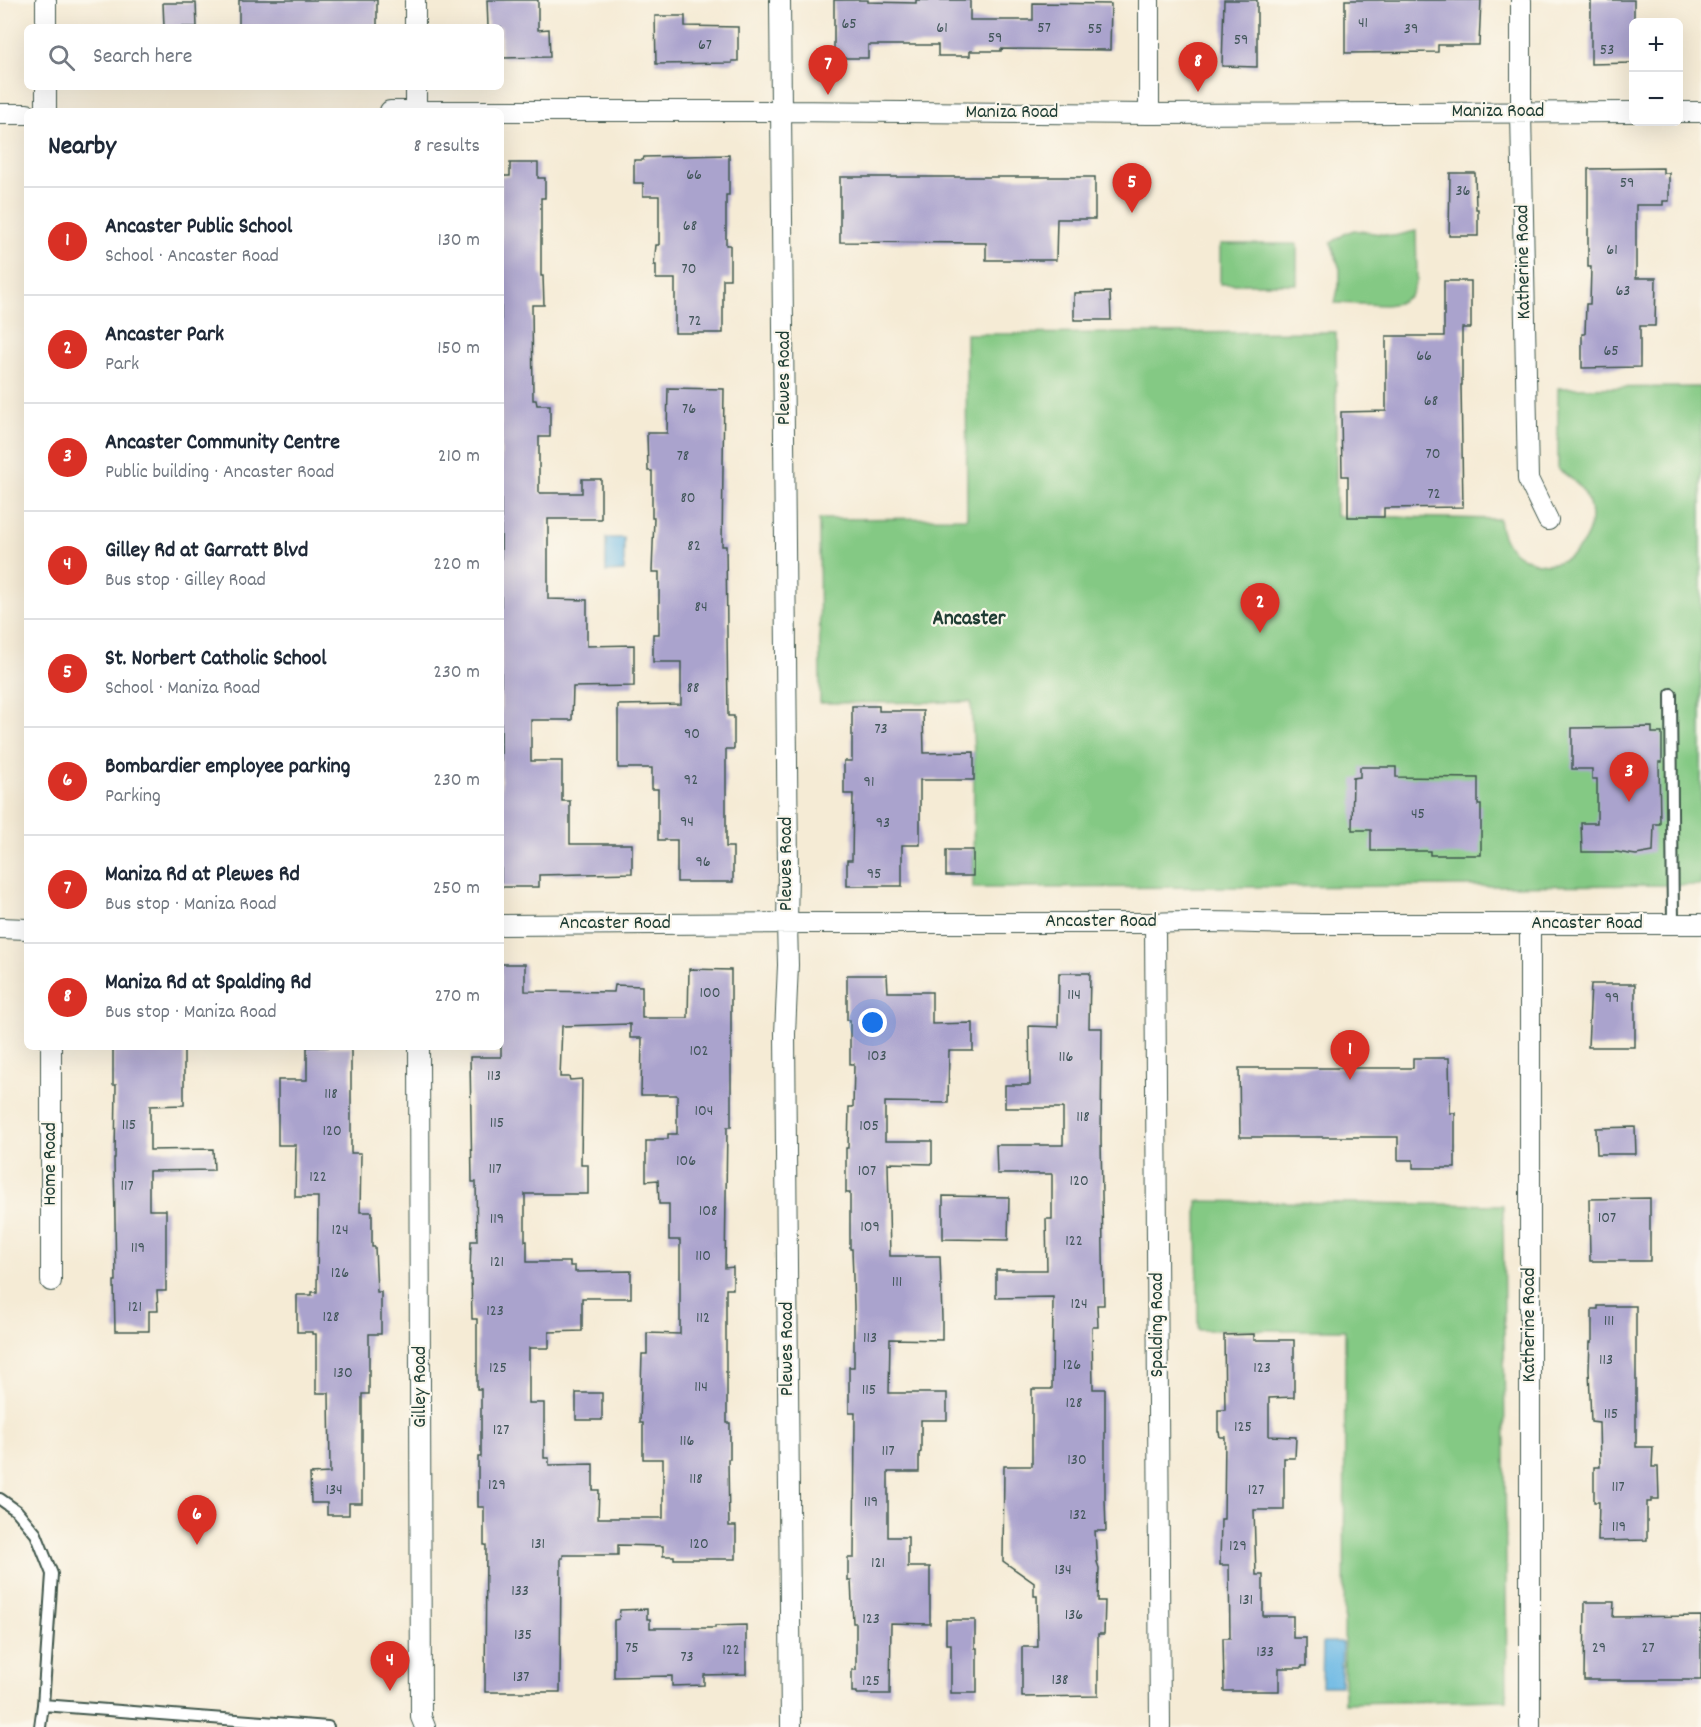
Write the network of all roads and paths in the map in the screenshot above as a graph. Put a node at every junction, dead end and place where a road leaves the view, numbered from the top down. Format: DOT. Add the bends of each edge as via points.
graph roads {
  1 [pos="46,0"];
  2 [pos="415,0"];
  3 [pos="780,0"];
  4 [pos="1149,0"];
  5 [pos="1521,0"];
  6 [pos="46,24"];
  7 [pos="416,24"];
  8 [pos="46,90"];
  9 [pos="416,90"];
  10 [pos="46,108"];
  11 [pos="416,108"];
  12 [pos="504,111"];
  13 [pos="781,111"];
  14 [pos="1521,112"];
  15 [pos="1629,112"];
  16 [pos="1683,112"];
  17 [pos="1701,112"];
  18 [pos="0,114"];
  19 [pos="24,114"];
  20 [pos="1149,114"];
  21 [pos="1548,520"];
  22 [pos="1671,694"];
  23 [pos="787,923"];
  24 [pos="1155,923"];
  25 [pos="1530,923"];
  26 [pos="1673,924"];
  27 [pos="1701,924"];
  28 [pos="504,925"];
  29 [pos="0,928"];
  30 [pos="24,929"];
  31 [pos="51,1050"];
  32 [pos="420,1050"];
  33 [pos="51,1281"];
  34 [pos="0,1499"];
  35 [pos="44,1705"];
  36 [pos="40,1727"];
  37 [pos="328,1727"];
  38 [pos="425,1727"];
  39 [pos="791,1727"];
  40 [pos="1160,1727"];
  41 [pos="1530,1727"];
  1 -- 6 [label="street"];
  2 -- 7 [label="street"];
  3 -- 13 [label="street, Plewes Road"];
  4 -- 20 [label="street"];
  5 -- 14 [label="street, Katherine Road"];
  8 -- 10 [label="street"];
  9 -- 11 [label="street"];
  12 -- 13 [label="street, Maniza Road"];
  13 -- 20 [label="street, Maniza Road"];
  13 -- 23 [label="street, Plewes Road"];
  14 -- 15 [label="street, Maniza Road"];
  14 -- 20 [label="street, Maniza Road"];
  14 -- 21 [label="street, Katherine Road" via="1528,479"];
  16 -- 17 [label="street"];
  18 -- 19 [label="street"];
  22 -- 26 [label="lane"];
  23 -- 24 [label="street, Ancaster Road"];
  23 -- 28 [label="street, Ancaster Road"];
  23 -- 39 [label="street, Plewes Road"];
  24 -- 25 [label="street, Ancaster Road"];
  24 -- 40 [label="street, Spalding Road"];
  25 -- 26 [label="street, Ancaster Road"];
  25 -- 41 [label="street, Katherine Road"];
  26 -- 27 [label="street, Ancaster Road"];
  29 -- 30 [label="street"];
  31 -- 33 [label="street, Home Road"];
  32 -- 38 [label="street, Gilley Road" via="421,1717"];
  34 -- 35 [label="lane" via="17,1511 36,1534 52,1574"];
  35 -- 36 [label="lane"];
  35 -- 37 [label="lane"];
}
